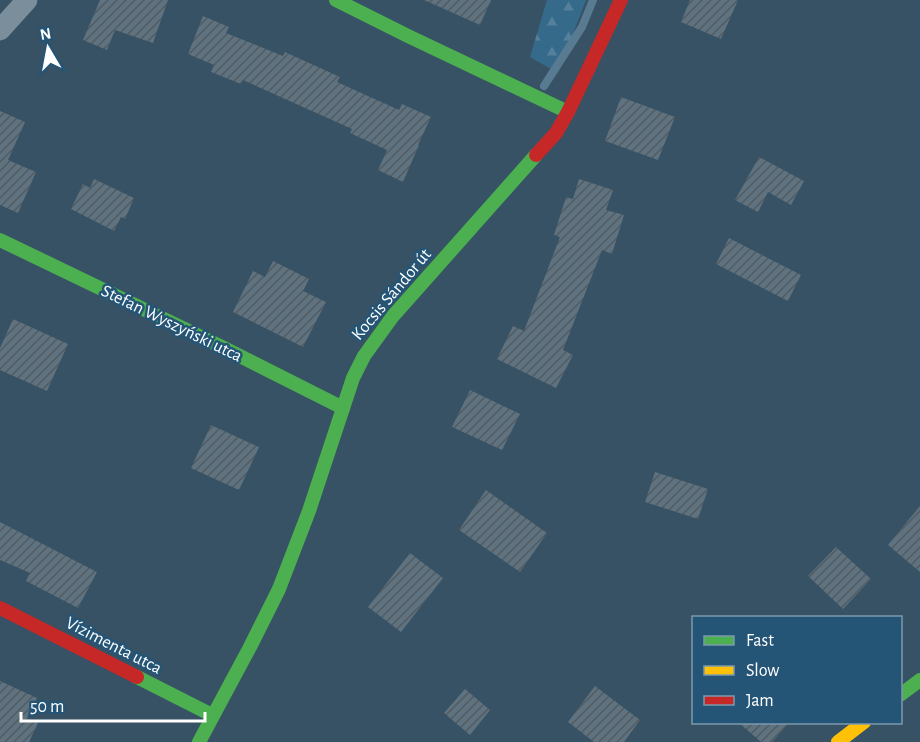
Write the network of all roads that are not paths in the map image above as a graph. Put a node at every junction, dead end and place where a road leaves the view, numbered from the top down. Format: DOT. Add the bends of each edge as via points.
graph roads {
  1 [pos="27,0"];
  2 [pos="336,0"];
  3 [pos="621,0"];
  4 [pos="0,30"];
  5 [pos="568,112"];
  6 [pos="0,240"];
  7 [pos="343,408"];
  8 [pos="0,608"];
  9 [pos="920,680"];
  10 [pos="902,693"];
  11 [pos="212,716"];
  12 [pos="863,724"];
  13 [pos="199,742"];
  14 [pos="838,742"];
  1 -- 4 [label="street"];
  2 -- 5 [label="street"];
  3 -- 5 [label="street, Kocsis Sándor út"];
  5 -- 7 [label="street, Kocsis Sándor út" via="556,133 393,315 364,356"];
  6 -- 7 [label="street, Stefan Wyszyński utca"];
  7 -- 11 [label="street, Kocsis Sándor út" via="278,589"];
  8 -- 11 [label="street, Vízimenta utca"];
  9 -- 10 [label="street"];
  11 -- 13 [label="street, Kocsis Sándor út"];
  12 -- 14 [label="street"];
}
